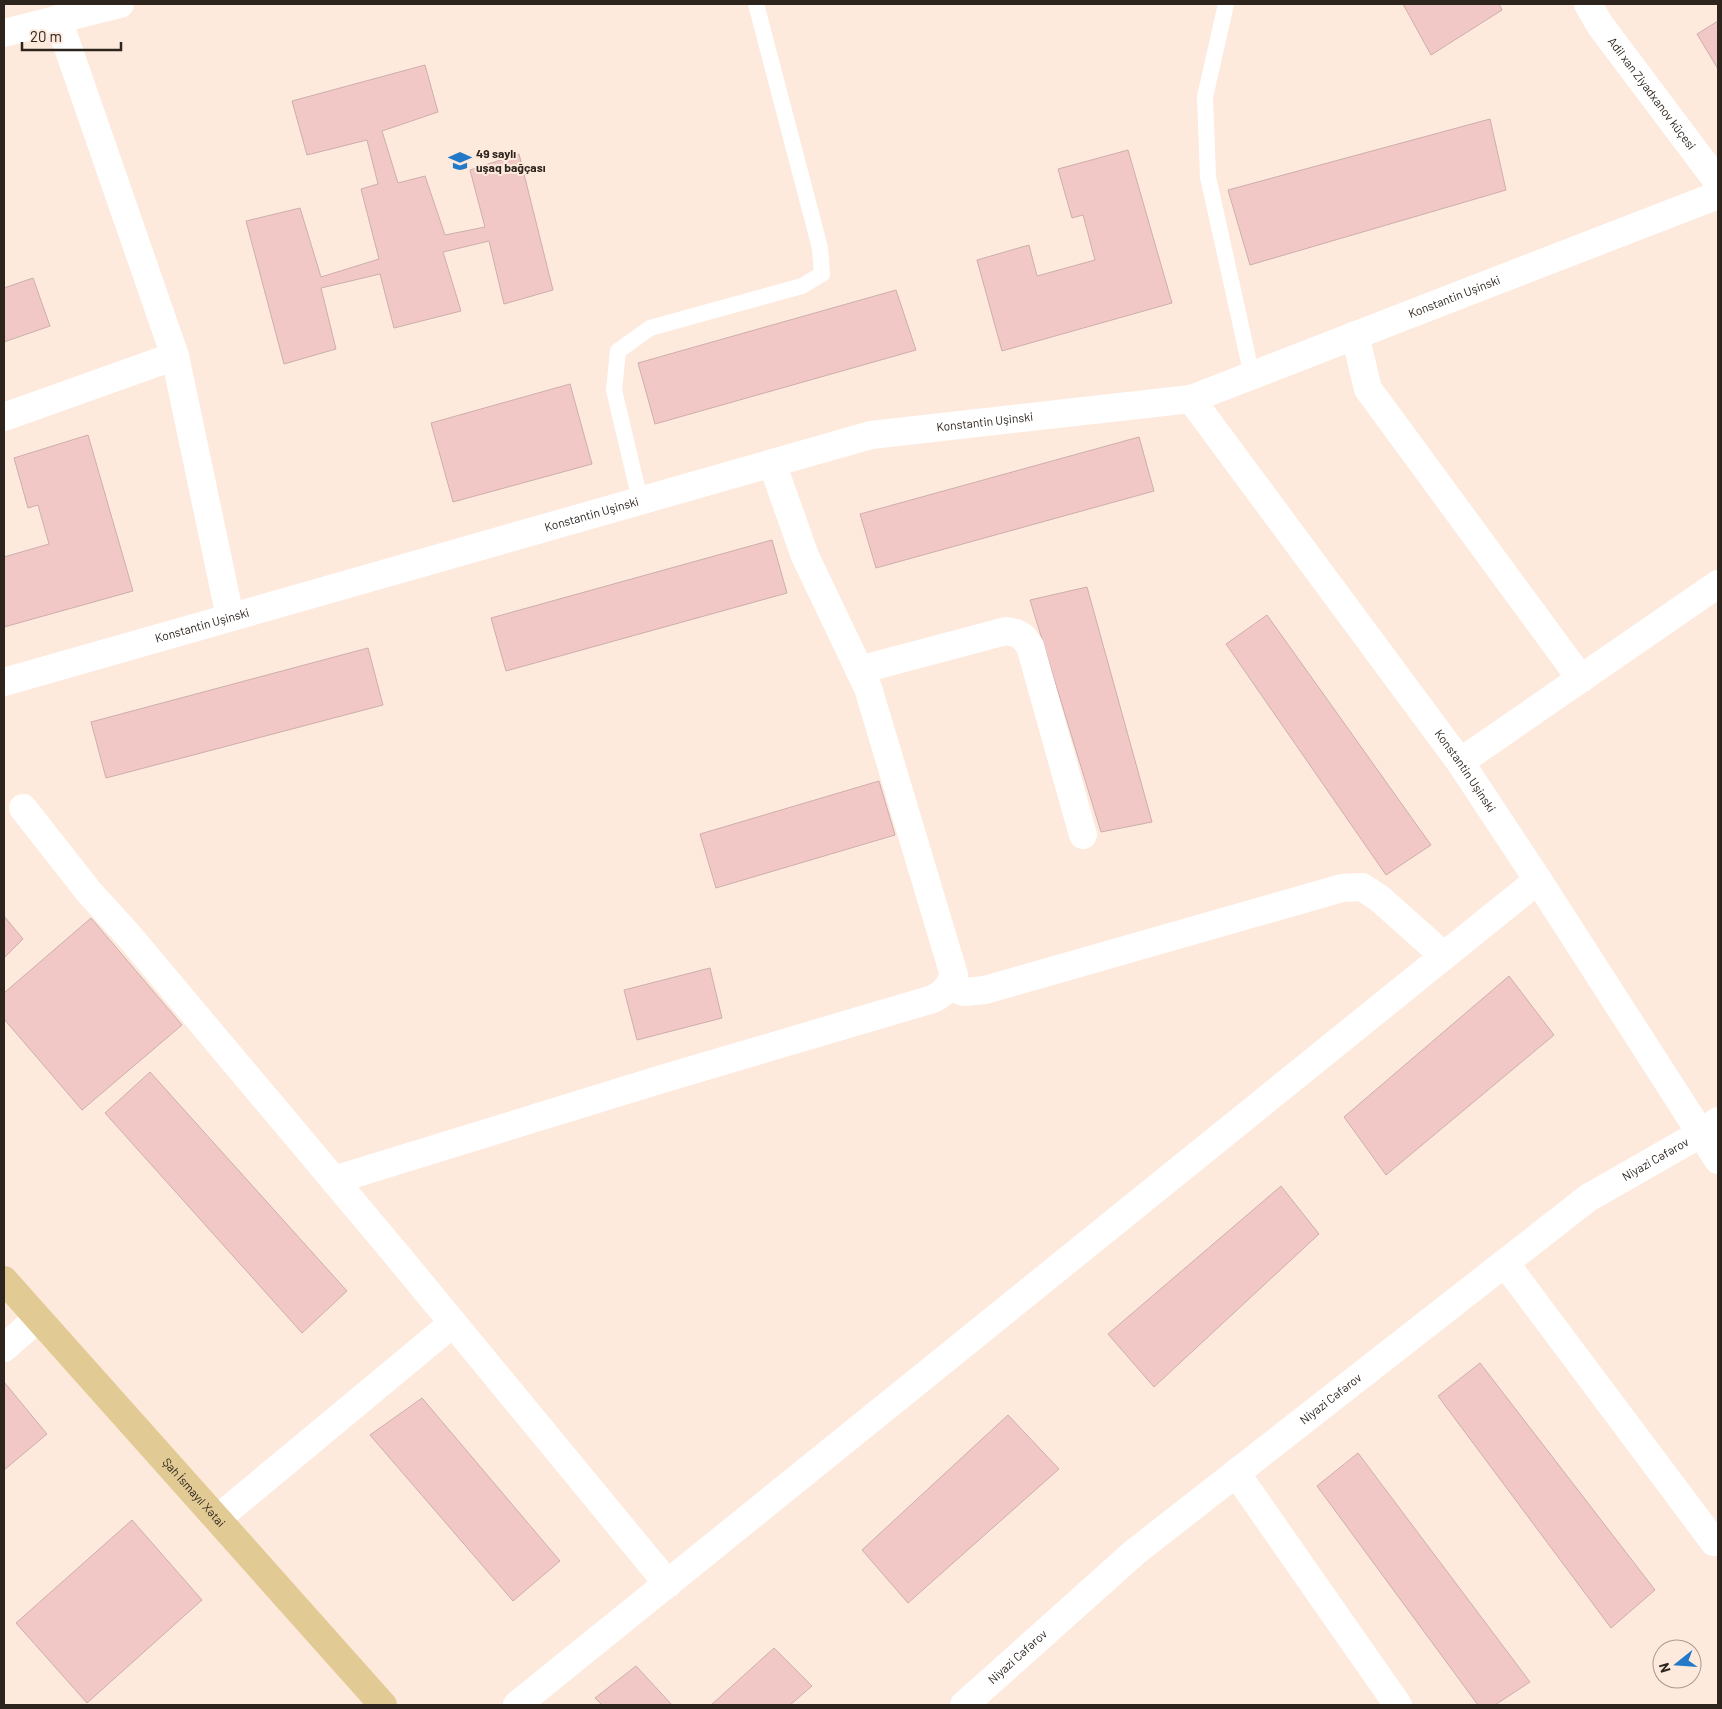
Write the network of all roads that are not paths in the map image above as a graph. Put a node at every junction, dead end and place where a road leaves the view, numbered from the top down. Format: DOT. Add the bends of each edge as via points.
graph roads {
  1 [pos="120,4"];
  2 [pos="756,4"];
  3 [pos="1226,4"];
  4 [pos="1588,4"];
  5 [pos="58,19"];
  6 [pos="4,33"];
  7 [pos="1714,169"];
  8 [pos="1718,195"];
  9 [pos="1356,336"];
  10 [pos="175,356"];
  11 [pos="1252,376"];
  12 [pos="1191,399"];
  13 [pos="4,418"];
  14 [pos="772,462"];
  15 [pos="640,500"];
  16 [pos="1718,584"];
  17 [pos="230,617"];
  18 [pos="859,670"];
  19 [pos="1581,679"];
  20 [pos="4,682"];
  21 [pos="1460,762"];
  22 [pos="23,808"];
  23 [pos="1083,835"];
  24 [pos="1538,880"];
  25 [pos="1444,956"];
  26 [pos="949,987"];
  27 [pos="1709,1128"];
  28 [pos="1718,1160"];
  29 [pos="334,1180"];
  30 [pos="1505,1262"];
  31 [pos="4,1280"];
  32 [pos="38,1318"];
  33 [pos="453,1322"];
  34 [pos="4,1348"];
  35 [pos="1236,1473"];
  36 [pos="217,1519"];
  37 [pos="1714,1542"];
  38 [pos="668,1584"];
  39 [pos="383,1705"];
  40 [pos="517,1705"];
  41 [pos="964,1705"];
  42 [pos="1398,1705"];
  1 -- 5 [label="street"];
  2 -- 15 [label="lane" via="820,248 822,274 802,286 650,328 618,352 614,390"];
  3 -- 11 [label="lane" via="1205,97 1208,177"];
  4 -- 7 [label="street, Adil xan Ziyadxanov küçesi" via="1600,25"];
  5 -- 6 [label="street"];
  5 -- 10 [label="street"];
  8 -- 9 [label="street, Konstantin Uşinski"];
  9 -- 11 [label="street, Konstantin Uşinski"];
  9 -- 19 [label="street" via="1368,389"];
  10 -- 13 [label="street"];
  10 -- 17 [label="street"];
  11 -- 12 [label="street, Konstantin Uşinski"];
  12 -- 14 [label="street, Konstantin Uşinski" via="871,434"];
  12 -- 21 [label="street, Konstantin Uşinski"];
  14 -- 15 [label="street, Konstantin Uşinski"];
  14 -- 18 [label="street" via="805,556"];
  15 -- 17 [label="street, Konstantin Uşinski"];
  16 -- 19 [label="street"];
  17 -- 20 [label="street, Konstantin Uşinski"];
  18 -- 23 [label="street" via="1006,632 1023,637 1030,646"];
  18 -- 26 [label="street" via="954,975"];
  19 -- 21 [label="street"];
  21 -- 24 [label="street, Konstantin Uşinski"];
  22 -- 29 [label="street" via="89,892"];
  24 -- 25 [label="street"];
  24 -- 27 [label="street, Konstantin Uşinski"];
  25 -- 26 [label="street" via="1379,898 1362,887 1342,888 985,990 964,992"];
  25 -- 38 [label="street"];
  26 -- 29 [label="street" via="933,999"];
  27 -- 28 [label="street, Konstantin Uşinski"];
  27 -- 30 [label="street, Niyazi Cəfərov" via="1588,1198"];
  29 -- 33 [label="street"];
  30 -- 35 [label="street, Niyazi Cəfərov"];
  30 -- 37 [label="street"];
  31 -- 32 [label="main road, Şah İsmayıl Xətai"];
  32 -- 34 [label="street"];
  32 -- 36 [label="main road, Şah İsmayıl Xətai"];
  33 -- 36 [label="street"];
  33 -- 38 [label="street"];
  35 -- 41 [label="street, Niyazi Cəfərov" via="1134,1552"];
  35 -- 42 [label="street"];
  36 -- 39 [label="main road, Şah İsmayıl Xətai"];
  38 -- 40 [label="street"];
}
